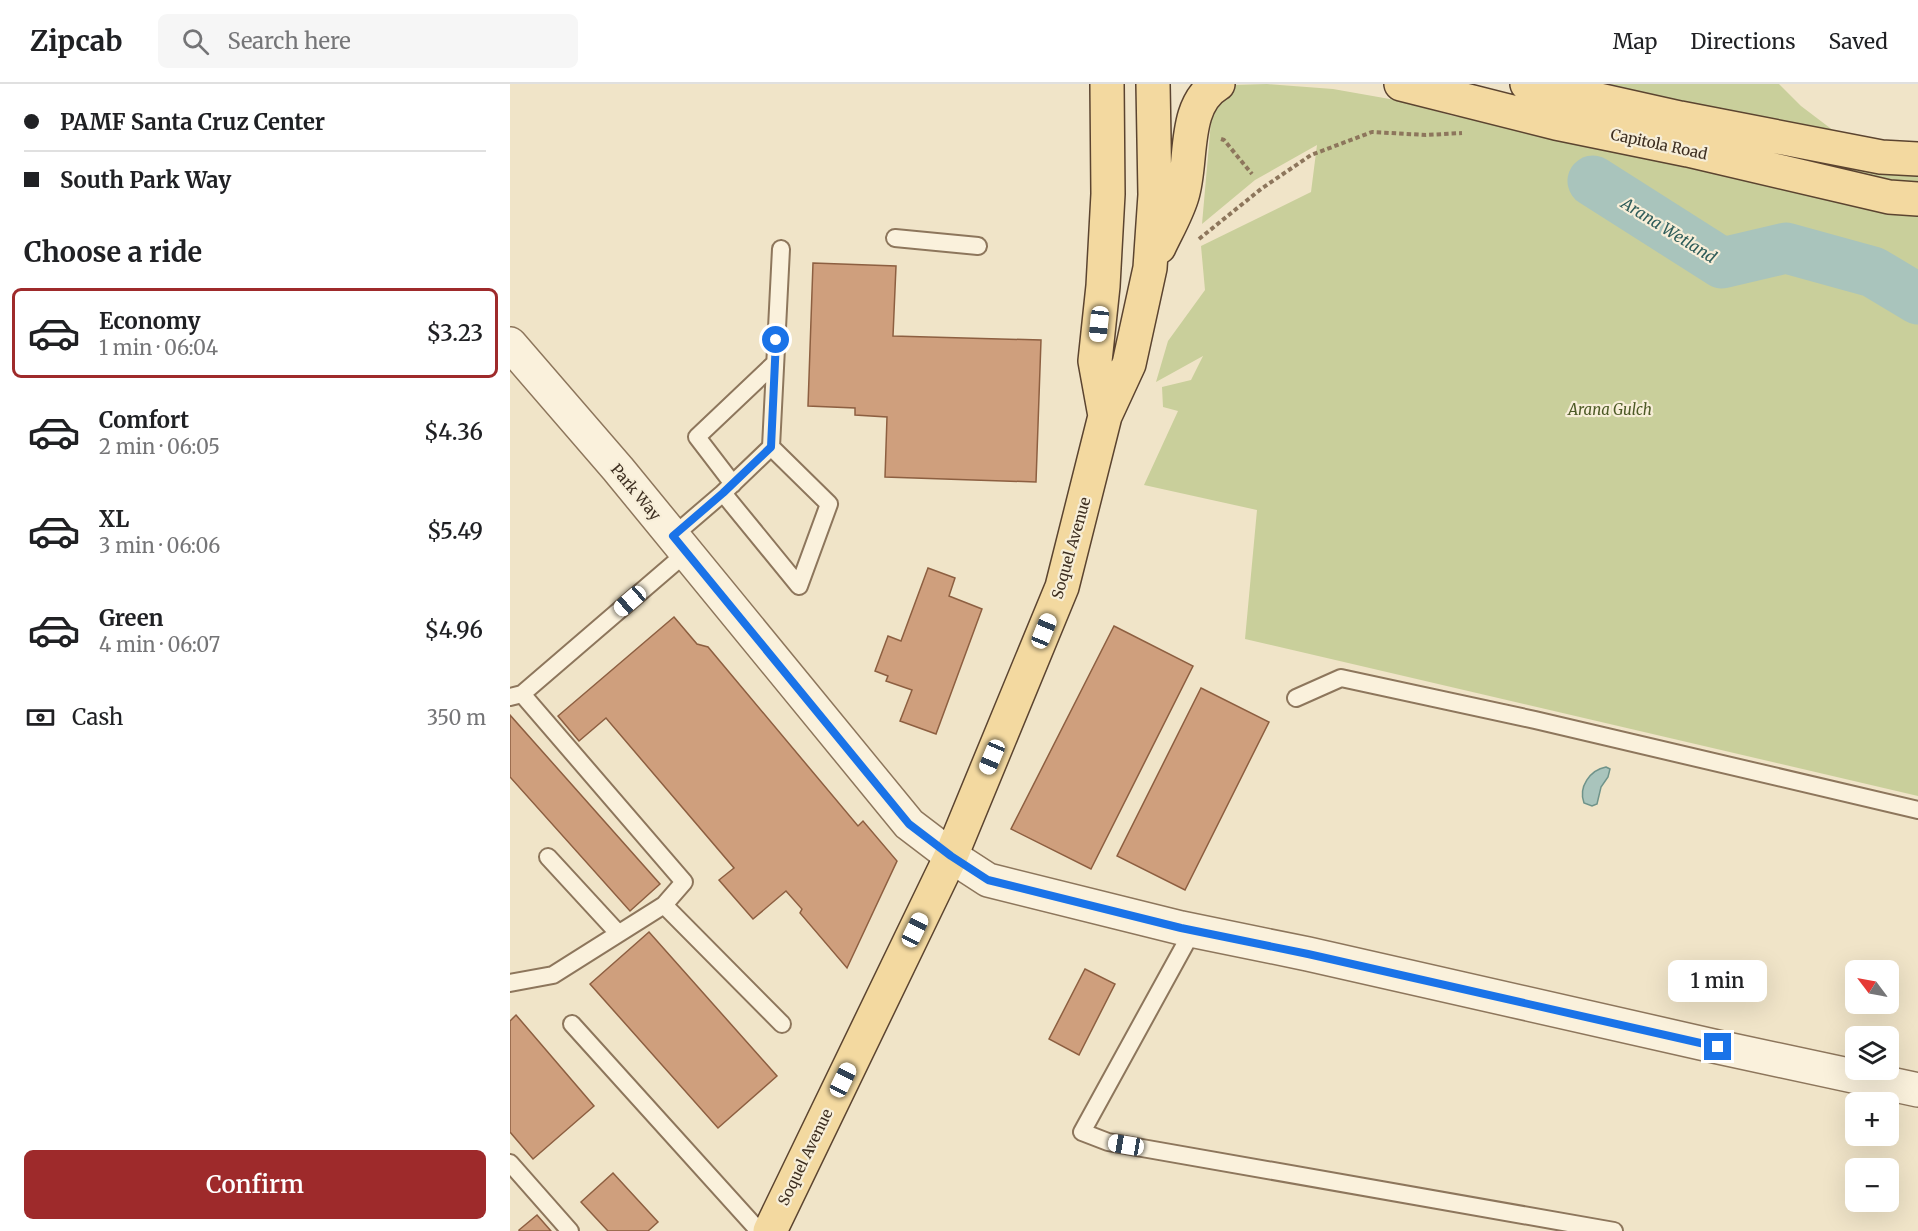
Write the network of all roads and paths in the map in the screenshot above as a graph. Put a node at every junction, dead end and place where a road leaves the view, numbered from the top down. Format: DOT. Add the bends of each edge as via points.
graph roads {
  1 [pos="1107,84"];
  2 [pos="1153,84"];
  3 [pos="1218,84"];
  4 [pos="1401,84"];
  5 [pos="1527,84"];
  6 [pos="1469,132"];
  7 [pos="1214,137"];
  8 [pos="1918,159"];
  9 [pos="1252,174"];
  10 [pos="1918,199"];
  11 [pos="895,238"];
  12 [pos="1192,244"];
  13 [pos="978,246"];
  14 [pos="781,249"];
  15 [pos="1150,268"];
  16 [pos="510,344"];
  17 [pos="775,363"];
  18 [pos="1105,416"];
  19 [pos="771,447"];
  20 [pos="728,489"];
  21 [pos="679,544"];
  22 [pos="516,695"];
  23 [pos="1296,698"];
  24 [pos="1918,810"];
  25 [pos="951,856"];
  26 [pos="548,857"];
  27 [pos="664,905"];
  28 [pos="1193,930"];
  29 [pos="618,933"];
  30 [pos="510,983"];
  31 [pos="572,1024"];
  32 [pos="782,1024"];
  33 [pos="1918,1090"];
  34 [pos="510,1163"];
  35 [pos="570,1231"];
  36 [pos="759,1231"];
  37 [pos="770,1231"];
  38 [pos="1614,1231"];
  1 -- 18 [label="main road, Soquel Avenue" via="1108,194 1095,361"];
  2 -- 15 [label="main road, Soquel Avenue" via="1155,195"];
  3 -- 15 [label="main road" via="1197,107 1182,195"];
  4 -- 10 [label="main road, Capitola Road" via="1556,123 1889,197"];
  5 -- 8 [label="main road, Capitola Road" via="1870,155"];
  6 -- 12 [label="path" via="1372,132 1311,155"];
  7 -- 9 [label="path" via="1224,140"];
  11 -- 13 [label="lane"];
  14 -- 17 [label="lane"];
  15 -- 18 [label="main road, Soquel Avenue" via="1129,364"];
  16 -- 21 [label="street, Park Way"];
  17 -- 19 [label="lane"];
  17 -- 20 [label="lane" via="697,437"];
  18 -- 25 [label="main road, Soquel Avenue" via="1062,587"];
  19 -- 20 [label="lane"];
  19 -- 20 [label="lane" via="829,504 800,586"];
  20 -- 21 [label="lane"];
  21 -- 22 [label="lane"];
  21 -- 25 [label="street, Park Way" via="909,824"];
  22 -- 27 [label="lane" via="684,882"];
  23 -- 24 [label="lane" via="1341,678"];
  25 -- 28 [label="street, Park Way" via="988,880"];
  25 -- 37 [label="main road, Soquel Avenue"];
  26 -- 29 [label="lane"];
  27 -- 29 [label="lane"];
  27 -- 32 [label="lane"];
  28 -- 33 [label="street, Park Way"];
  28 -- 38 [label="lane" via="1082,1132 1108,1142"];
  29 -- 30 [label="lane" via="553,975"];
  31 -- 36 [label="lane"];
  34 -- 35 [label="lane"];
}
